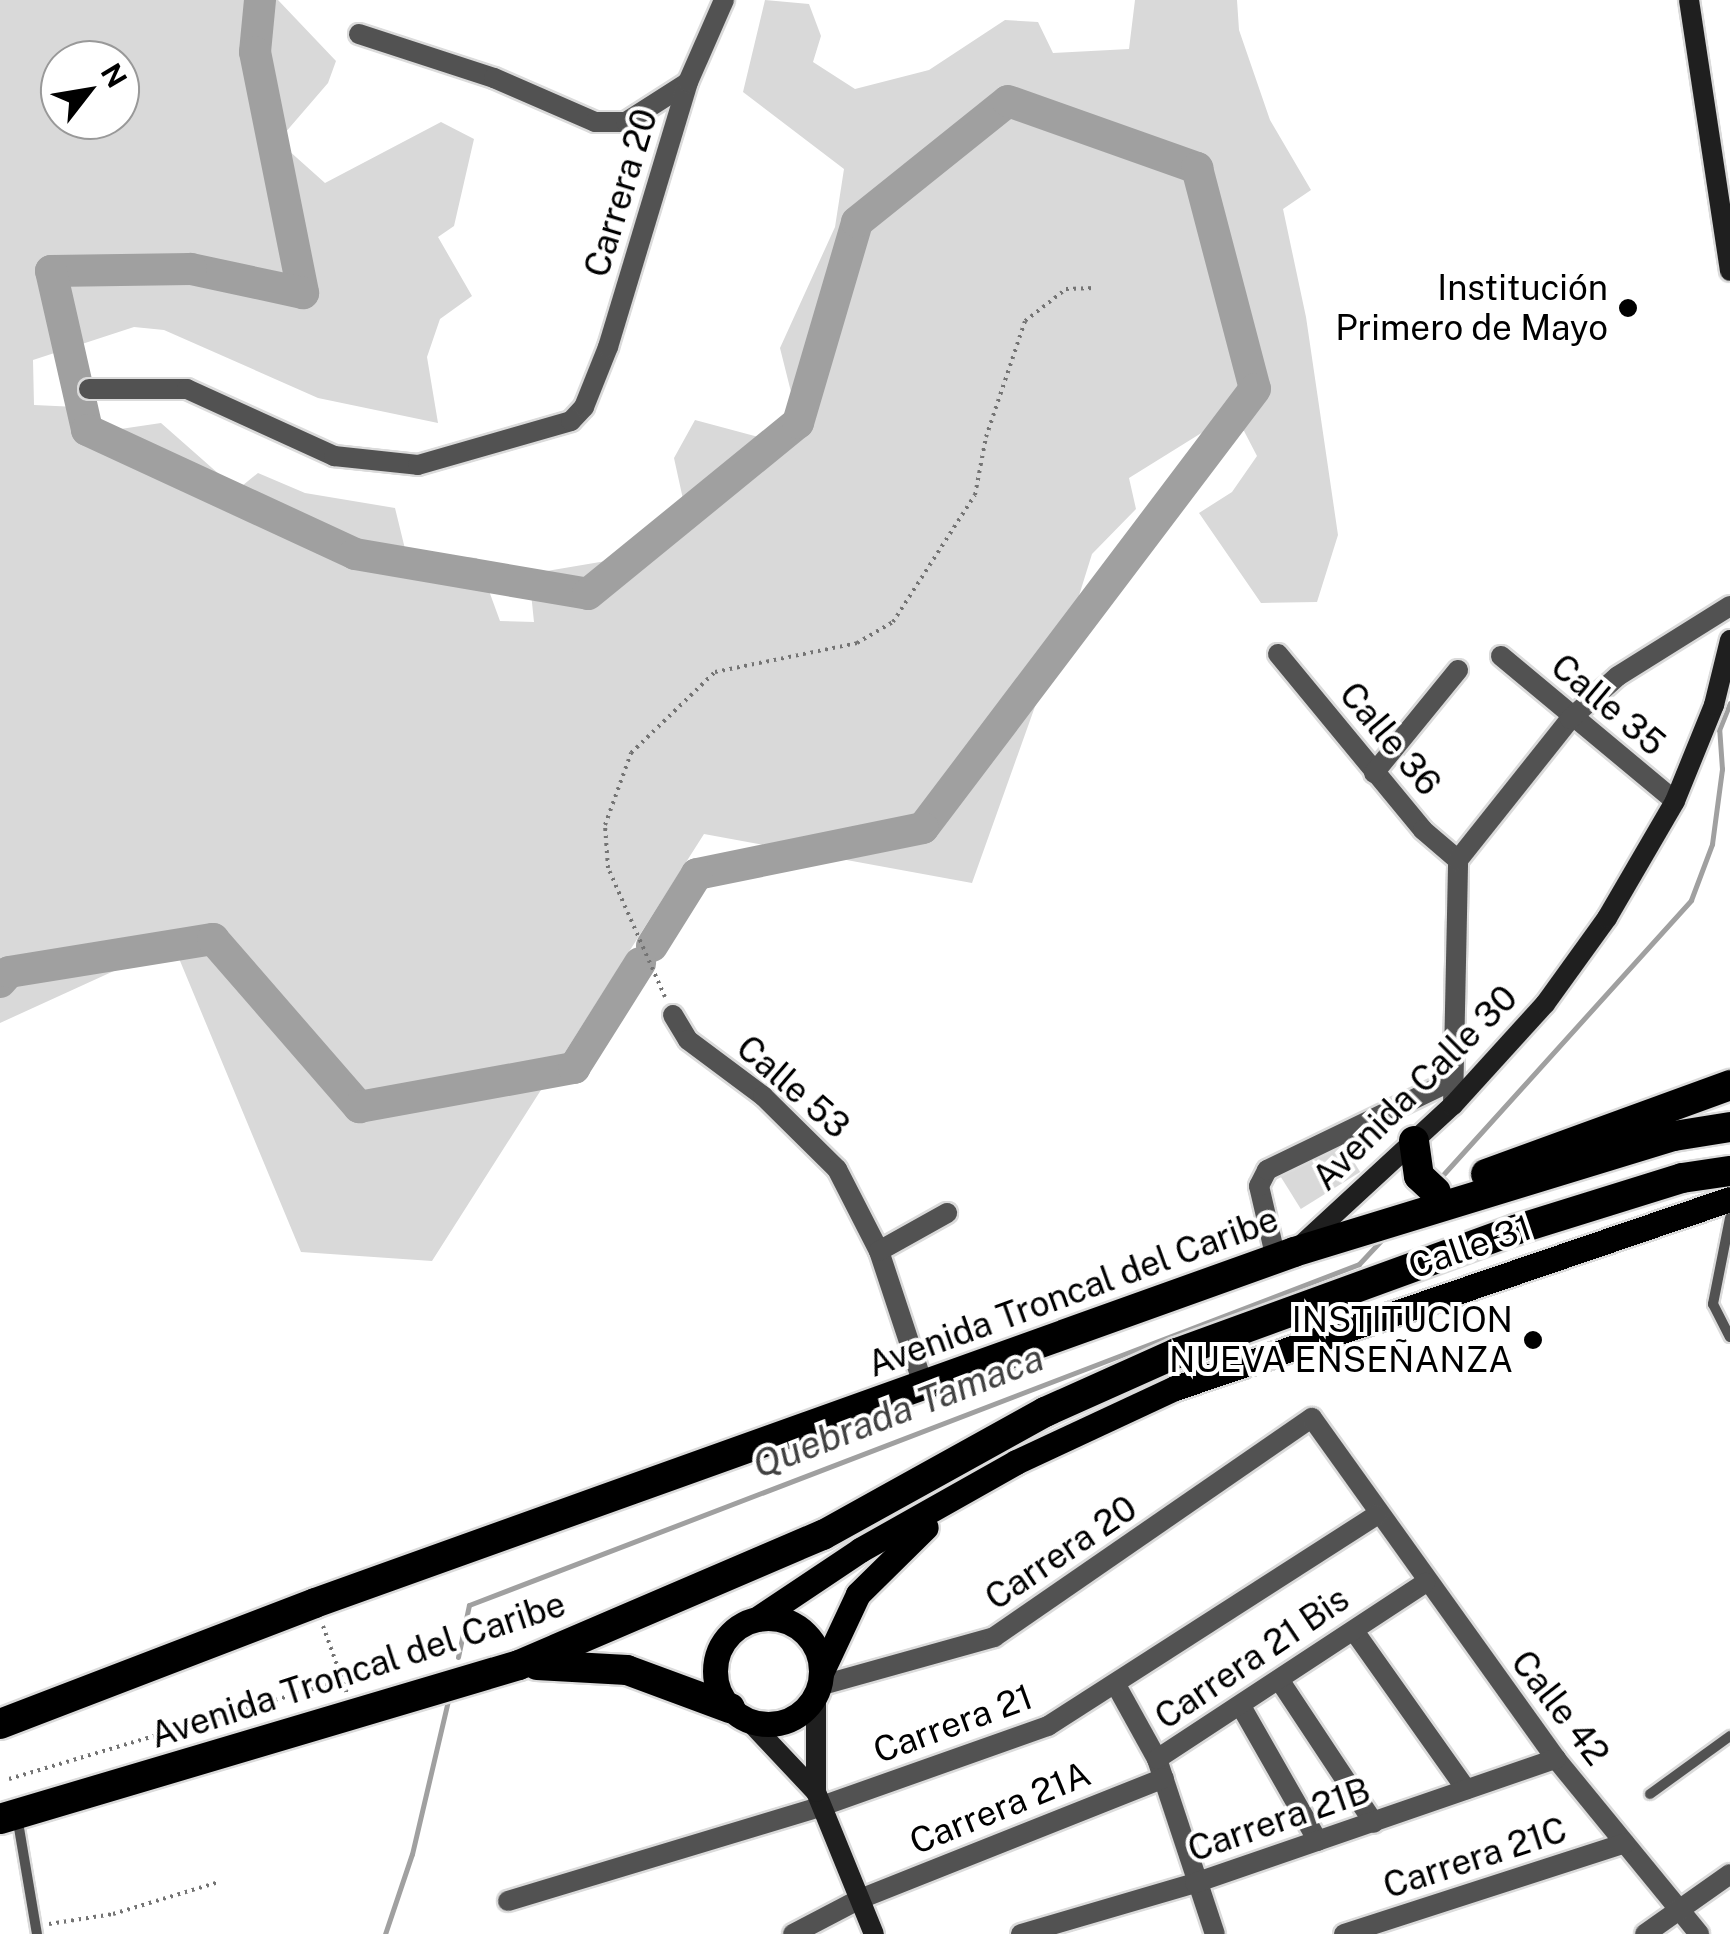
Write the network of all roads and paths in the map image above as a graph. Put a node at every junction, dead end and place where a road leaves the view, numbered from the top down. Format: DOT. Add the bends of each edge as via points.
graph roads {
  1 [pos="724,0"];
  2 [pos="1689,0"];
  3 [pos="359,34"];
  4 [pos="688,82"];
  5 [pos="1725,205"];
  6 [pos="1730,272"];
  7 [pos="1095,288"];
  8 [pos="89,389"];
  9 [pos="1730,606"];
  10 [pos="1730,640"];
  11 [pos="1278,654"];
  12 [pos="1501,656"];
  13 [pos="1458,670"];
  14 [pos="1570,719"];
  15 [pos="1374,772"];
  16 [pos="1675,802"];
  17 [pos="1458,860"];
  18 [pos="673,1016"];
  19 [pos="1453,1080"];
  20 [pos="1728,1085"];
  21 [pos="1453,1105"];
  22 [pos="1730,1127"];
  23 [pos="1414,1141"];
  24 [pos="1730,1171"];
  25 [pos="1436,1192"];
  26 [pos="1730,1200"];
  27 [pos="947,1213"];
  28 [pos="1730,1218"];
  29 [pos="879,1251"];
  30 [pos="1284,1256"];
  31 [pos="1730,1337"];
  32 [pos="923,1384"];
  33 [pos="1312,1418"];
  34 [pos="964,1495"];
  35 [pos="1377,1514"];
  36 [pos="1424,1583"];
  37 [pos="315,1603"];
  38 [pos="757,1619"];
  39 [pos="1354,1632"];
  40 [pos="519,1665"];
  41 [pos="342,1680"];
  42 [pos="1280,1681"];
  43 [pos="819,1684"];
  44 [pos="1116,1685"];
  45 [pos="1242,1708"];
  46 [pos="739,1714"];
  47 [pos="356,1716"];
  48 [pos="0,1724"];
  49 [pos="1730,1736"];
  50 [pos="1556,1759"];
  51 [pos="1160,1769"];
  52 [pos="10,1779"];
  53 [pos="1466,1789"];
  54 [pos="1650,1794"];
  55 [pos="819,1799"];
  56 [pos="8,1817"];
  57 [pos="1374,1823"];
  58 [pos="1318,1841"];
  59 [pos="1626,1843"];
  60 [pos="1730,1874"];
  61 [pos="219,1882"];
  62 [pos="1195,1883"];
  63 [pos="860,1899"];
  64 [pos="508,1901"];
  65 [pos="1681,1910"];
  66 [pos="36,1931"];
  67 [pos="793,1934"];
  68 [pos="874,1934"];
  69 [pos="1021,1934"];
  70 [pos="1215,1934"];
  71 [pos="1344,1934"];
  72 [pos="1645,1934"];
  73 [pos="1699,1934"];
  1 -- 4 [label="street, Carrera 20"];
  2 -- 5 [label="main road"];
  3 -- 4 [label="street" via="494,78 595,122 626,122"];
  4 -- 8 [label="street, Carrera 20" via="584,406 571,421 418,465 334,456 186,389"];
  5 -- 6 [label="main road"];
  7 -- 18 [label="path" via="1066,289 1025,321 974,496 893,622 857,643 715,672 631,753 605,825 608,868"];
  9 -- 14 [label="street" via="1618,676"];
  10 -- 16 [label="main road, Avenida Calle 30" via="1714,704"];
  11 -- 15 [label="street, Calle 36"];
  12 -- 14 [label="street, Calle 35"];
  13 -- 15 [label="street"];
  14 -- 16 [label="street, Calle 35"];
  14 -- 17 [label="street"];
  15 -- 17 [label="street, Calle 36"];
  16 -- 21 [label="main road, Avenida Calle 30" via="1607,918 1545,1004"];
  17 -- 19 [label="street"];
  18 -- 29 [label="street, Calle 53" via="688,1040 763,1096 837,1169"];
  19 -- 21 [label="street"];
  19 -- 30 [label="street" via="1267,1170 1259,1186 1262,1210"];
  20 -- 25 [label="highway"];
  21 -- 23 [label="main road, Avenida Calle 30"];
  22 -- 30 [label="highway, Avenida Troncal del Caribe" via="1674,1136"];
  23 -- 25 [label="highway" via="1419,1176"];
  23 -- 30 [label="main road, Avenida Calle 30"];
  24 -- 40 [label="highway, Avenida Troncal del Caribe" via="1682,1178 1515,1230 1177,1352 1045,1412 824,1535"];
  25 -- 30 [label="highway"];
  26 -- 34 [label="main road, Calle 31" via="1175,1388 1016,1462"];
  27 -- 29 [label="street"];
  28 -- 31 [label="lane" via="1713,1304"];
  29 -- 32 [label="street, Calle 53"];
  30 -- 32 [label="highway, Avenida Troncal del Caribe"];
  32 -- 37 [label="highway, Avenida Troncal del Caribe"];
  33 -- 35 [label="street, Calle 42"];
  33 -- 43 [label="street, Carrera 20" via="994,1638"];
  34 -- 38 [label="main road" via="860,1550"];
  34 -- 43 [label="main road" via="858,1594"];
  35 -- 36 [label="street, Calle 42"];
  35 -- 44 [label="street, Carrera 21"];
  36 -- 39 [label="street, Carrera 21 Bis"];
  36 -- 50 [label="street, Calle 42"];
  37 -- 41 [label="path"];
  37 -- 48 [label="highway, Avenida Troncal del Caribe"];
  38 -- 43 [label="main road" via="802,1630"];
  38 -- 46 [label="main road" via="732,1632 717,1655 716,1683"];
  39 -- 42 [label="street, Carrera 21 Bis"];
  39 -- 53 [label="street"];
  40 -- 46 [label="highway" via="628,1670"];
  40 -- 47 [label="highway, Avenida Troncal del Caribe"];
  41 -- 47 [label="path"];
  41 -- 52 [label="path"];
  42 -- 45 [label="street, Carrera 21 Bis"];
  42 -- 57 [label="street"];
  43 -- 46 [label="main road" via="780,1723"];
  43 -- 55 [label="main road"];
  44 -- 51 [label="street"];
  44 -- 55 [label="street, Carrera 21" via="1048,1726"];
  45 -- 51 [label="street, Carrera 21 Bis"];
  45 -- 58 [label="street"];
  46 -- 55 [label="main road"];
  47 -- 56 [label="highway, Avenida Troncal del Caribe"];
  49 -- 54 [label="lane"];
  50 -- 53 [label="street, Carrera 21B"];
  50 -- 59 [label="street, Calle 42"];
  51 -- 62 [label="street"];
  51 -- 63 [label="street, Carrera 21A"];
  53 -- 57 [label="street, Carrera 21B"];
  55 -- 63 [label="main road"];
  55 -- 64 [label="street, Carrera 21"];
  56 -- 66 [label="lane"];
  57 -- 58 [label="street, Carrera 21B"];
  58 -- 62 [label="street, Carrera 21B"];
  59 -- 65 [label="street, Calle 42"];
  59 -- 71 [label="street, Carrera 21C"];
  60 -- 65 [label="street"];
  61 -- 66 [label="path"];
  62 -- 69 [label="street, Carrera 21B"];
  62 -- 70 [label="street"];
  63 -- 67 [label="street, Carrera 21A"];
  63 -- 68 [label="main road"];
  65 -- 72 [label="street"];
  65 -- 73 [label="street, Calle 42"];
}
